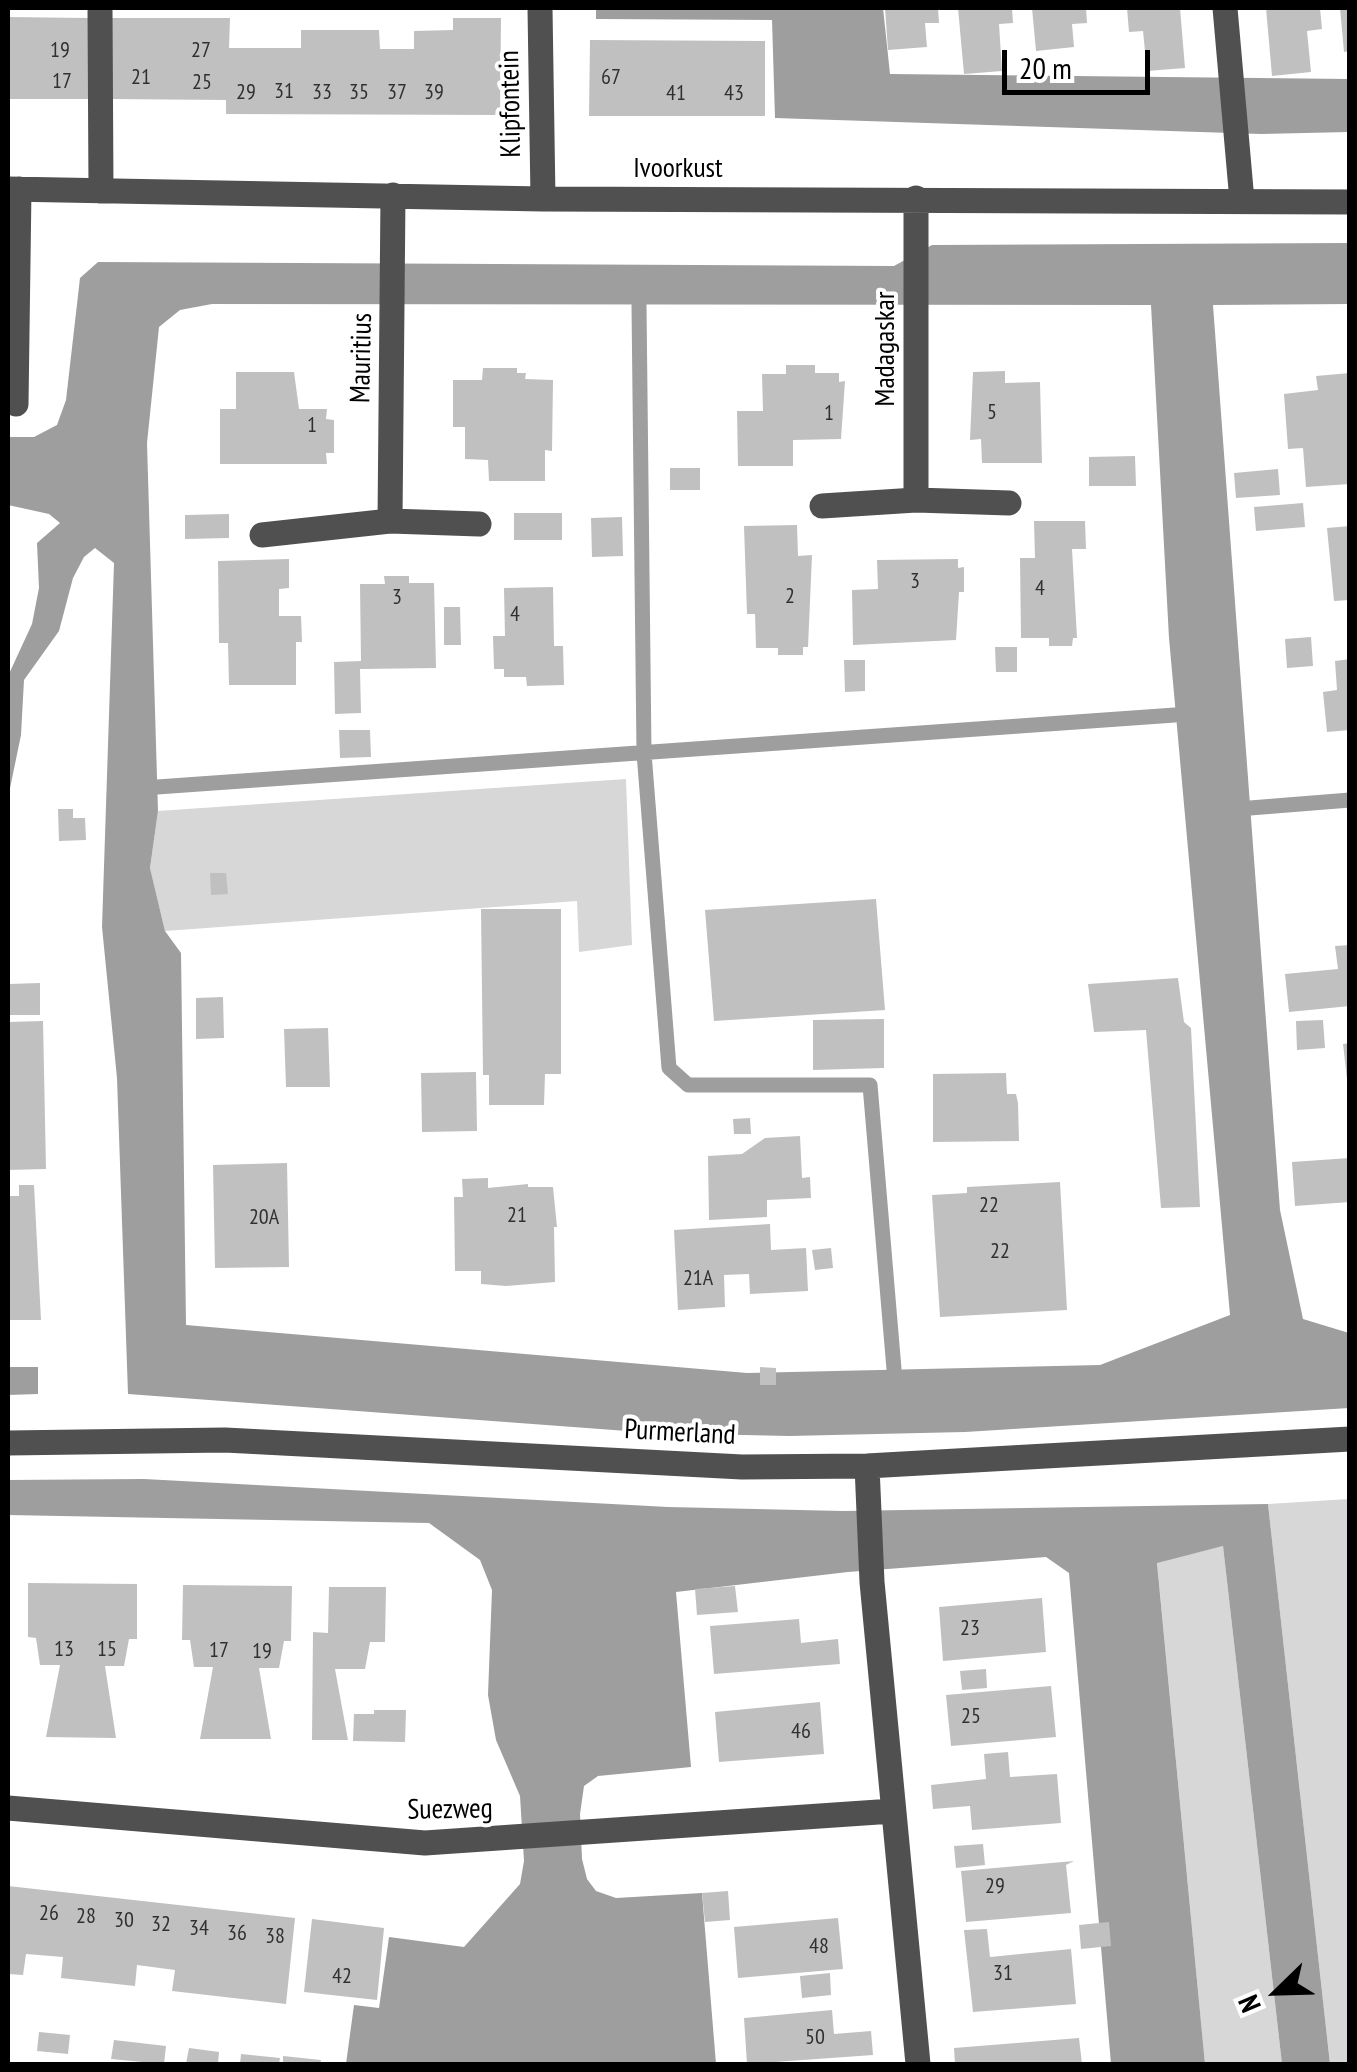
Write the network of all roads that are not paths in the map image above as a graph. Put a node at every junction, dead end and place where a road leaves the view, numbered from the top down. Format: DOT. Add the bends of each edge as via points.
graph roads {
  1 [pos="100,8"];
  2 [pos="540,8"];
  3 [pos="1225,8"];
  4 [pos="13,189"];
  5 [pos="101,190"];
  6 [pos="393,195"];
  7 [pos="916,198"];
  8 [pos="543,200"];
  9 [pos="1242,201"];
  10 [pos="1350,202"];
  11 [pos="16,404"];
  12 [pos="916,500"];
  13 [pos="1009,503"];
  14 [pos="822,506"];
  15 [pos="390,521"];
  16 [pos="479,524"];
  17 [pos="262,534"];
  18 [pos="1350,1438"];
  19 [pos="8,1443"];
  20 [pos="867,1466"];
  21 [pos="8,1808"];
  22 [pos="893,1811"];
  23 [pos="918,2064"];
  1 -- 5 [label="street"];
  2 -- 8 [label="street, Klipfontein"];
  3 -- 9 [label="street"];
  4 -- 5 [label="street, Ivoorkust"];
  4 -- 11 [label="street"];
  5 -- 6 [label="street, Ivoorkust"];
  6 -- 8 [label="street, Ivoorkust"];
  6 -- 15 [label="street, Mauritius"];
  7 -- 8 [label="street, Ivoorkust"];
  7 -- 9 [label="street, Ivoorkust"];
  7 -- 12 [label="street, Madagaskar"];
  9 -- 10 [label="street, Ivoorkust"];
  12 -- 13 [label="street"];
  12 -- 14 [label="street"];
  15 -- 16 [label="street"];
  15 -- 17 [label="street"];
  18 -- 20 [label="street, Purmerland"];
  19 -- 20 [label="street, Purmerland" via="225,1440 742,1466"];
  20 -- 22 [label="street"];
  21 -- 22 [label="street, Suezweg" via="425,1843"];
  22 -- 23 [label="street"];
}
